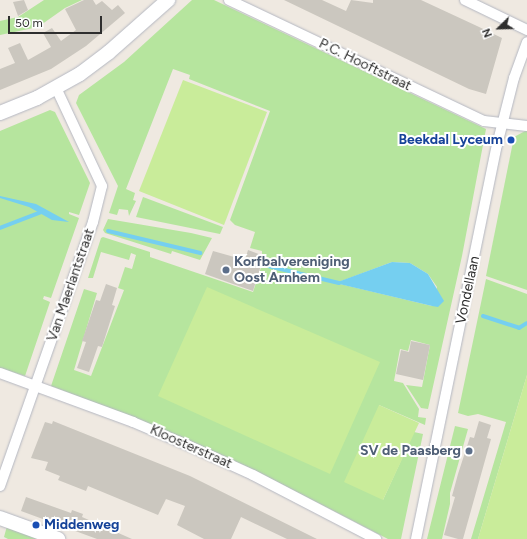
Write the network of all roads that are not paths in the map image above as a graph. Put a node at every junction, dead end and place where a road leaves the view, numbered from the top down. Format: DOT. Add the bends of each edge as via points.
graph roads {
  1 [pos="168,0"];
  2 [pos="229,0"];
  3 [pos="465,0"];
  4 [pos="527,30"];
  5 [pos="527,42"];
  6 [pos="56,88"];
  7 [pos="0,113"];
  8 [pos="502,123"];
  9 [pos="527,126"];
  10 [pos="0,373"];
  11 [pos="37,386"];
  12 [pos="0,486"];
  13 [pos="0,518"];
  14 [pos="58,539"];
  15 [pos="376,539"];
  16 [pos="416,539"];
  1 -- 6 [label="street" via="109,52"];
  2 -- 8 [label="street, P.C. Hooftstraat" via="458,109 484,120"];
  3 -- 4 [label="street"];
  5 -- 8 [label="street, Vondellaan"];
  6 -- 7 [label="street"];
  6 -- 11 [label="street, Van Maerlantstraat" via="102,186 93,222"];
  8 -- 9 [label="street, P.C. Hooftstraat"];
  8 -- 16 [label="street, Vondellaan"];
  10 -- 11 [label="street, Kloosterstraat"];
  11 -- 12 [label="street, Van Maerlantstraat"];
  11 -- 15 [label="street, Kloosterstraat" via="187,445"];
  13 -- 14 [label="street"];
}
